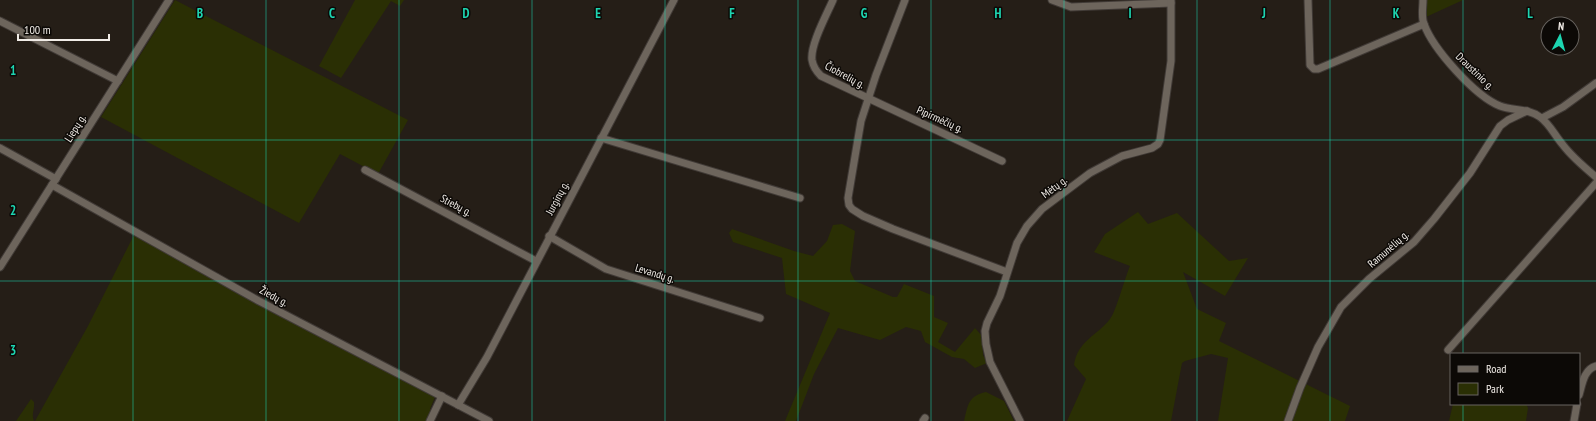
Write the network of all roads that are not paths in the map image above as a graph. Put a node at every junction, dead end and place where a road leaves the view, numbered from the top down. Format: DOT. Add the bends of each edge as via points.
graph roads {
  1 [pos="169,0"];
  2 [pos="674,0"];
  3 [pos="833,0"];
  4 [pos="905,0"];
  5 [pos="1052,0"];
  6 [pos="1308,0"];
  7 [pos="1422,0"];
  8 [pos="1171,1"];
  9 [pos="0,21"];
  10 [pos="1424,24"];
  11 [pos="118,81"];
  12 [pos="1596,84"];
  13 [pos="868,99"];
  14 [pos="1506,107"];
  15 [pos="1527,111"];
  16 [pos="1542,118"];
  17 [pos="1508,120"];
  18 [pos="601,138"];
  19 [pos="0,148"];
  20 [pos="1002,161"];
  21 [pos="365,170"];
  22 [pos="1596,177"];
  23 [pos="54,182"];
  24 [pos="1596,183"];
  25 [pos="800,198"];
  26 [pos="549,236"];
  27 [pos="536,261"];
  28 [pos="0,267"];
  29 [pos="1007,272"];
  30 [pos="760,318"];
  31 [pos="1448,350"];
  32 [pos="1596,366"];
  33 [pos="1580,392"];
  34 [pos="442,396"];
  35 [pos="458,405"];
  36 [pos="1577,405"];
  37 [pos="430,421"];
  38 [pos="489,421"];
  39 [pos="1020,421"];
  40 [pos="1288,421"];
  41 [pos="1574,421"];
  1 -- 11 [label="street, Liepų g."];
  2 -- 18 [label="street, Jurginų g."];
  3 -- 13 [label="street, Čiobrelių g." via="812,48 814,66 821,76"];
  4 -- 13 [label="street"];
  5 -- 8 [label="street" via="1071,7"];
  6 -- 10 [label="street" via="1310,65 1314,69"];
  7 -- 10 [label="street"];
  8 -- 29 [label="street, Mėtų g." via="1171,61 1158,144 1122,156 1095,170 1042,210 1027,226 1017,243"];
  9 -- 11 [label="street"];
  10 -- 14 [label="street, Draustinio g." via="1435,44 1466,80 1491,101"];
  11 -- 23 [label="street, Liepų g."];
  12 -- 16 [label="street"];
  13 -- 20 [label="street, Pipirmėčių g."];
  13 -- 29 [label="street" via="861,121 848,198 852,210 893,229"];
  14 -- 15 [label="street, Draustinio g."];
  14 -- 17 [label="street"];
  15 -- 16 [label="street, Draustinio g."];
  15 -- 17 [label="street, Ramunėlių g."];
  16 -- 22 [label="street, Draustinio g." via="1563,145"];
  17 -- 40 [label="street, Ramunėlių g." via="1496,131 1470,173 1414,242 1369,279 1341,307 1318,347"];
  18 -- 25 [label="street"];
  18 -- 26 [label="street, Jurginų g."];
  19 -- 23 [label="street, Žiedų g."];
  21 -- 27 [label="street, Stiebų g."];
  23 -- 28 [label="street, Liepų g."];
  23 -- 34 [label="street, Žiedų g." via="259,300"];
  24 -- 31 [label="street"];
  26 -- 27 [label="street, Jurginų g."];
  26 -- 30 [label="street, Levandų g." via="606,269"];
  27 -- 35 [label="street, Jurginų g." via="487,357"];
  29 -- 39 [label="street, Mėtų g." via="1000,296 987,323 986,344 990,362"];
  32 -- 33 [label="street" via="1588,371"];
  34 -- 35 [label="street, Žiedų g."];
  34 -- 37 [label="street"];
  35 -- 38 [label="street, Žiedų g."];
  36 -- 41 [label="street"];
}
